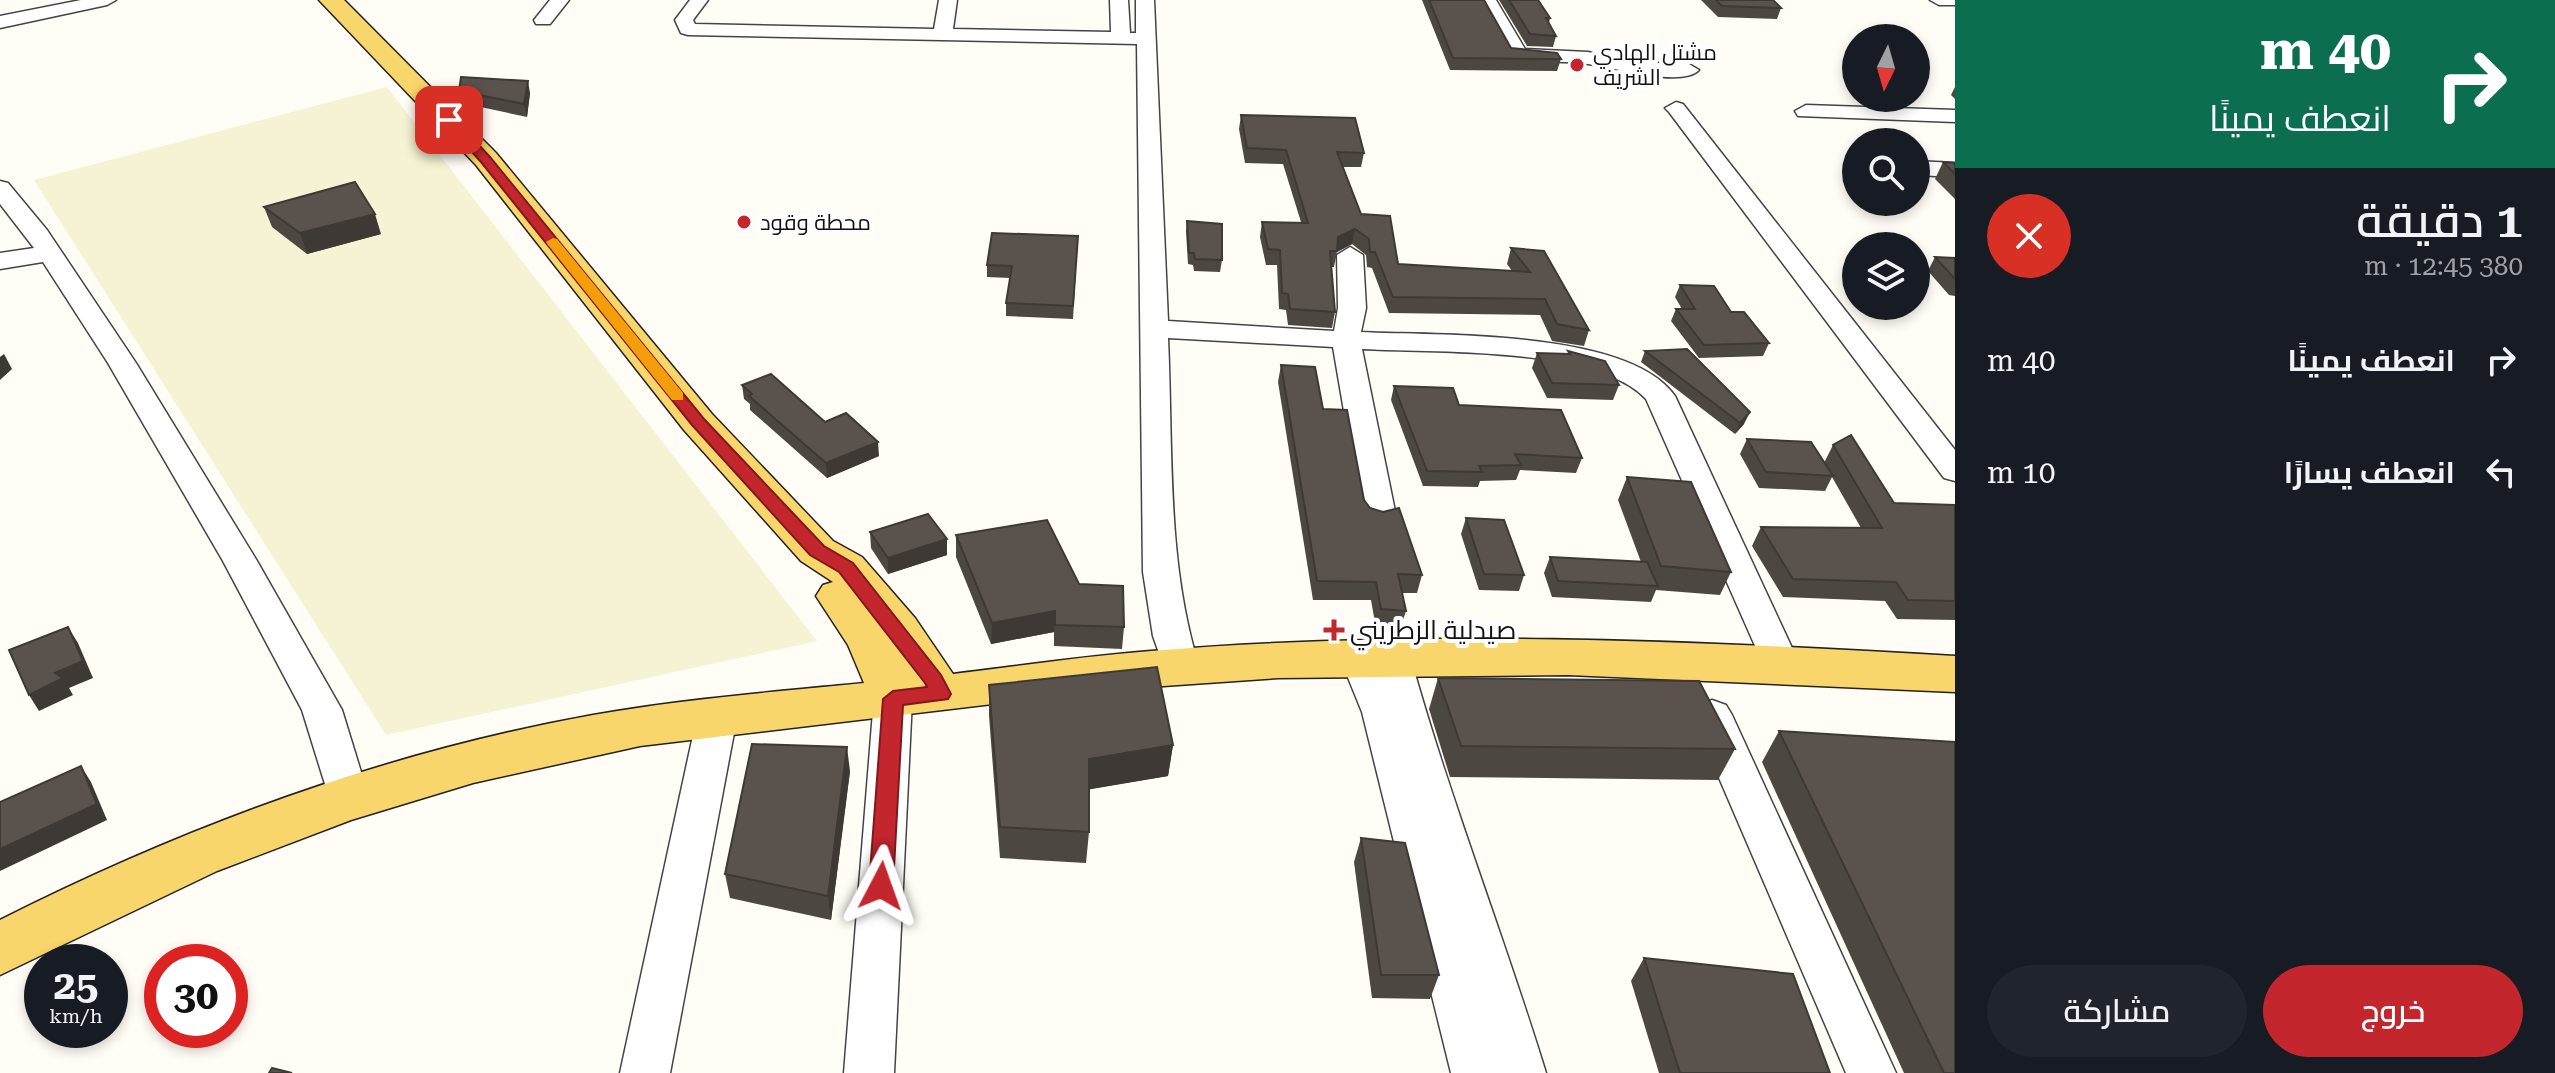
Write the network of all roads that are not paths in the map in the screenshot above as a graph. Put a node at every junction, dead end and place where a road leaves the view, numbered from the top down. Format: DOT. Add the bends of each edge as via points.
graph roads {
  1 [pos="107,0"];
  2 [pos="331,0"];
  3 [pos="560,0"];
  4 [pos="699,0"];
  5 [pos="948,0"];
  6 [pos="1119,0"];
  7 [pos="1145,0"];
  8 [pos="1487,0"];
  9 [pos="1939,0"];
  10 [pos="1955,0"];
  11 [pos="543,20"];
  12 [pos="0,22"];
  13 [pos="943,33"];
  14 [pos="1135,39"];
  15 [pos="1689,70"];
  16 [pos="1676,108"];
  17 [pos="1806,111"];
  18 [pos="1866,113"];
  19 [pos="1955,116"];
  20 [pos="1883,128"];
  21 [pos="1930,167"];
  22 [pos="1955,170"];
  23 [pos="0,188"];
  24 [pos="50,253"];
  25 [pos="1350,255"];
  26 [pos="0,261"];
  27 [pos="1155,329"];
  28 [pos="1346,339"];
  29 [pos="1955,471"];
  30 [pos="1379,516"];
  31 [pos="880,628"];
  32 [pos="1375,657"];
  33 [pos="1689,661"];
  34 [pos="1780,663"];
  35 [pos="1180,666"];
  36 [pos="1955,674"];
  37 [pos="1026,684"];
  38 [pos="917,696"];
  39 [pos="790,709"];
  40 [pos="717,717"];
  41 [pos="348,798"];
  42 [pos="0,949"];
  43 [pos="645,1073"];
  44 [pos="869,1073"];
  45 [pos="1476,1073"];
  46 [pos="1521,1073"];
  47 [pos="1871,1073"];
  1 -- 12 [label="street"];
  2 -- 31 [label="main road" via="486,159 698,422 817,551 820,575"];
  3 -- 11 [label="street"];
  4 -- 13 [label="street" via="684,20 688,29"];
  5 -- 13 [label="street"];
  6 -- 14 [label="street"];
  7 -- 14 [label="street"];
  8 -- 15 [label="street" via="1518,54"];
  9 -- 10 [label="street"];
  13 -- 14 [label="street"];
  14 -- 27 [label="street"];
  16 -- 29 [label="street"];
  17 -- 18 [label="street"];
  18 -- 19 [label="street"];
  18 -- 20 [label="street"];
  21 -- 22 [label="street"];
  23 -- 24 [label="street"];
  24 -- 26 [label="street"];
  24 -- 41 [label="street" via="152,413 278,629 322,710"];
  25 -- 28 [label="street" via="1352,308"];
  27 -- 28 [label="street"];
  27 -- 35 [label="street" via="1161,572"];
  28 -- 30 [label="street"];
  28 -- 34 [label="street" via="1552,352 1643,379 1660,396"];
  31 -- 37 [label="main road"];
  31 -- 38 [label="main road" via="889,683"];
  31 -- 39 [label="main road" via="854,666 827,690"];
  32 -- 33 [label="main road"];
  32 -- 35 [label="main road"];
  32 -- 45 [label="street" via="1382,712"];
  32 -- 46 [label="street" via="1417,756"];
  33 -- 34 [label="main road"];
  33 -- 47 [label="street"];
  34 -- 36 [label="main road"];
  35 -- 37 [label="main road"];
  37 -- 38 [label="main road"];
  38 -- 39 [label="main road"];
  38 -- 44 [label="street"];
  39 -- 40 [label="main road"];
  40 -- 41 [label="main road" via="548,744"];
  40 -- 43 [label="street"];
  41 -- 42 [label="main road" via="199,852 81,905"];
}
